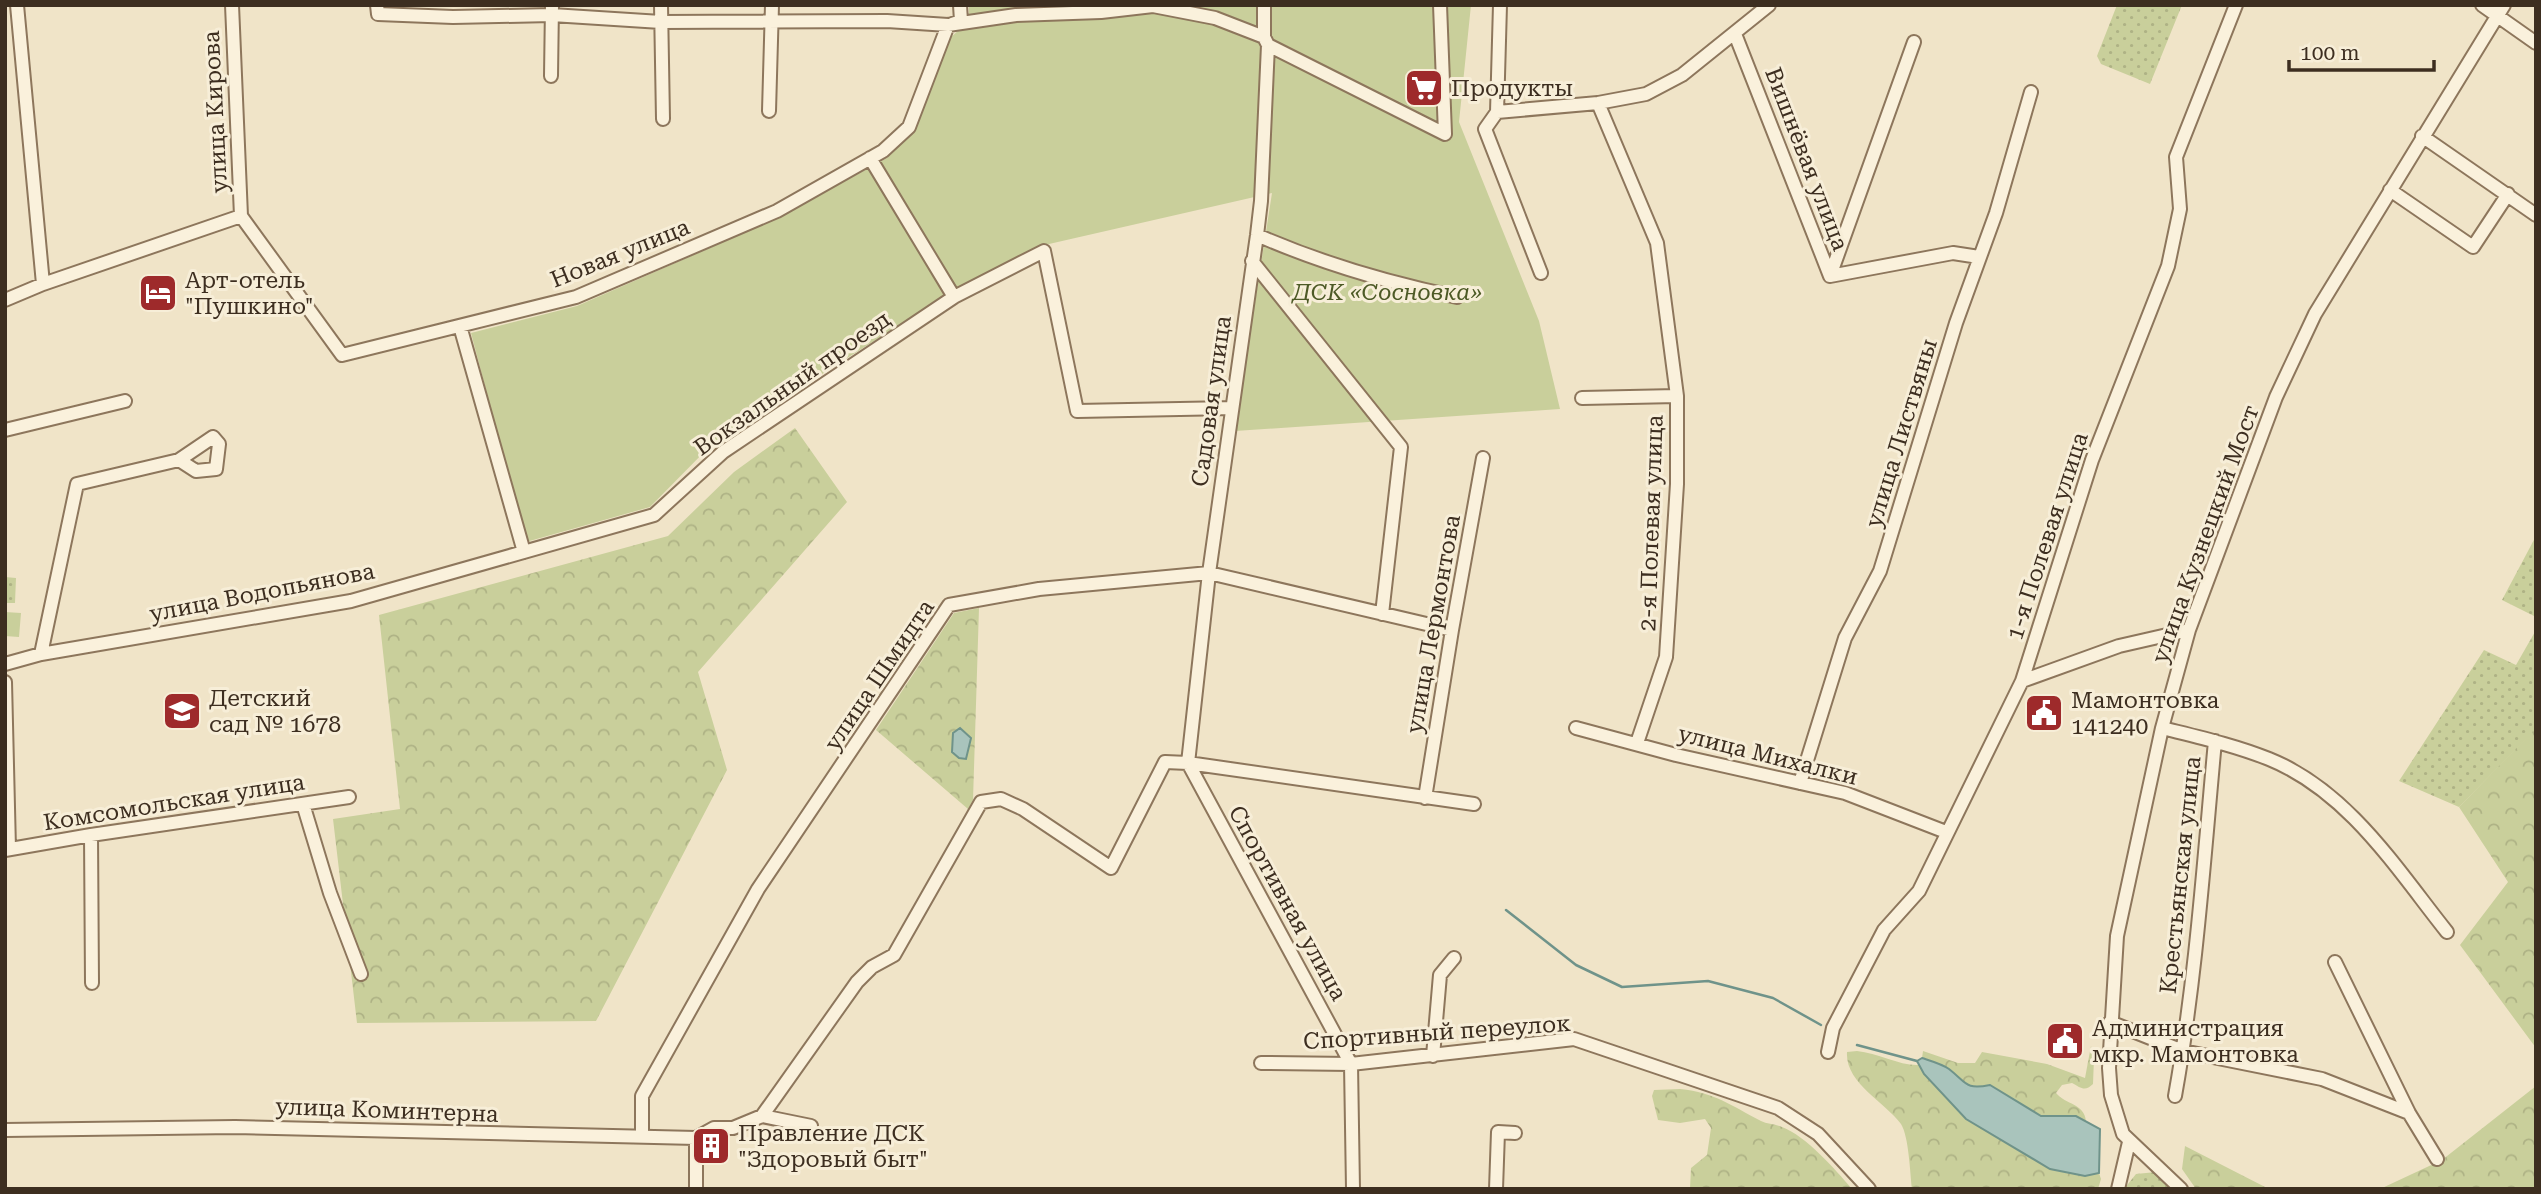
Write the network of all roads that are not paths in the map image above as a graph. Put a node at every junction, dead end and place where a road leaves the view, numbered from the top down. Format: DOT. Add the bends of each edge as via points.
graph roads {
  1 [pos="17,5"];
  2 [pos="232,5"];
  3 [pos="660,5"];
  4 [pos="772,5"];
  5 [pos="960,5"];
  6 [pos="1264,5"];
  7 [pos="1440,5"];
  8 [pos="1500,5"];
  9 [pos="1769,5"];
  10 [pos="2236,5"];
  11 [pos="2482,5"];
  12 [pos="377,10"];
  13 [pos="552,10"];
  14 [pos="2500,10"];
  15 [pos="661,23"];
  16 [pos="773,23"];
  17 [pos="948,25"];
  18 [pos="1735,34"];
  19 [pos="1266,41"];
  20 [pos="1914,42"];
  21 [pos="2536,43"];
  22 [pos="551,76"];
  23 [pos="2031,92"];
  24 [pos="1598,103"];
  25 [pos="769,111"];
  26 [pos="1497,112"];
  27 [pos="663,119"];
  28 [pos="2422,136"];
  29 [pos="870,158"];
  30 [pos="2390,190"];
  31 [pos="2508,194"];
  32 [pos="2536,215"];
  33 [pos="241,216"];
  34 [pos="1257,235"];
  35 [pos="1979,257"];
  36 [pos="1252,261"];
  37 [pos="1541,273"];
  38 [pos="1830,276"];
  39 [pos="43,284"];
  40 [pos="954,297"];
  41 [pos="1457,297"];
  42 [pos="5,300"];
  43 [pos="460,326"];
  44 [pos="1677,396"];
  45 [pos="1582,398"];
  46 [pos="125,401"];
  47 [pos="1231,408"];
  48 [pos="5,430"];
  49 [pos="1483,458"];
  50 [pos="179,460"];
  51 [pos="524,552"];
  52 [pos="1209,573"];
  53 [pos="1382,614"];
  54 [pos="1452,630"];
  55 [pos="2189,630"];
  56 [pos="41,654"];
  57 [pos="5,664"];
  58 [pos="2022,681"];
  59 [pos="5,682"];
  60 [pos="1576,728"];
  61 [pos="2162,728"];
  62 [pos="2215,741"];
  63 [pos="1637,743"];
  64 [pos="1188,762"];
  65 [pos="1800,783"];
  66 [pos="349,797"];
  67 [pos="1425,798"];
  68 [pos="303,804"];
  69 [pos="1474,804"];
  70 [pos="1946,832"];
  71 [pos="91,835"];
  72 [pos="7,849"];
  73 [pos="2447,932"];
  74 [pos="1454,958"];
  75 [pos="2336,962"];
  76 [pos="361,974"];
  77 [pos="92,983"];
  78 [pos="2110,1022"];
  79 [pos="2183,1051"];
  80 [pos="1828,1052"];
  81 [pos="1433,1056"];
  82 [pos="1261,1063"];
  83 [pos="1351,1064"];
  84 [pos="2175,1096"];
  85 [pos="2409,1113"];
  86 [pos="762,1116"];
  87 [pos="811,1126"];
  88 [pos="5,1130"];
  89 [pos="1515,1133"];
  90 [pos="642,1137"];
  91 [pos="696,1138"];
  92 [pos="2129,1142"];
  93 [pos="2437,1159"];
  94 [pos="696,1189"];
  95 [pos="1353,1189"];
  96 [pos="1496,1189"];
  97 [pos="1869,1189"];
  98 [pos="2118,1189"];
  99 [pos="2181,1189"];
  1 -- 39 [label="street"];
  2 -- 33 [label="street, улица Кирова"];
  3 -- 15 [label="street"];
  4 -- 16 [label="street"];
  5 -- 17 [label="street, Новая улица" via="961,21"];
  6 -- 19 [label="street, Садовая улица"];
  7 -- 19 [label="street" via="1445,134"];
  8 -- 26 [label="street"];
  9 -- 18 [label="street"];
  10 -- 58 [label="street, 1-я Полевая улица" via="2176,157 2180,209 2168,266 2092,460"];
  11 -- 14 [label="street"];
  12 -- 13 [label="street" via="453,16"];
  13 -- 15 [label="street"];
  13 -- 22 [label="street"];
  14 -- 21 [label="street"];
  14 -- 28 [label="street, улица Кузнецкий Мост"];
  15 -- 16 [label="street"];
  15 -- 27 [label="street"];
  16 -- 17 [label="street"];
  16 -- 25 [label="street"];
  17 -- 19 [label="street" via="1016,15 1153,6 1215,18"];
  17 -- 29 [label="street, Новая улица" via="909,127"];
  18 -- 24 [label="street" via="1682,75 1646,94"];
  18 -- 38 [label="street, Вишнёвая улица"];
  19 -- 34 [label="street, Садовая улица"];
  20 -- 38 [label="street"];
  23 -- 35 [label="street, улица Листвяны"];
  24 -- 26 [label="street"];
  24 -- 44 [label="street, 2-я Полевая улица" via="1657,243"];
  26 -- 37 [label="street" via="1485,129"];
  28 -- 30 [label="street, улица Кузнецкий Мост"];
  28 -- 31 [label="street"];
  29 -- 40 [label="street"];
  29 -- 43 [label="street, Новая улица" via="776,211 576,297"];
  30 -- 31 [label="street" via="2473,247"];
  30 -- 55 [label="street, улица Кузнецкий Мост" via="2315,314 2276,397"];
  31 -- 32 [label="street"];
  33 -- 39 [label="street"];
  33 -- 43 [label="street, Новая улица" via="342,355"];
  34 -- 36 [label="street, Садовая улица"];
  34 -- 41 [label="street" via="1401,285"];
  35 -- 38 [label="street, Вишнёвая улица" via="1953,253"];
  35 -- 65 [label="street, улица Листвяны" via="1880,571 1845,638"];
  36 -- 47 [label="street, Садовая улица"];
  36 -- 53 [label="street" via="1401,447"];
  39 -- 42 [label="street"];
  40 -- 47 [label="street, Вокзальный проезд" via="1044,251 1077,411"];
  40 -- 51 [label="street, Вокзальный проезд" via="723,452 654,515"];
  43 -- 51 [label="street"];
  44 -- 45 [label="street"];
  44 -- 63 [label="street, 2-я Полевая улица" via="1677,484 1666,657"];
  46 -- 48 [label="street"];
  47 -- 52 [label="street, Садовая улица"];
  49 -- 54 [label="street, улица Лермонтова"];
  50 -- 56 [label="street" via="77,484"];
  51 -- 56 [label="street, улица Водопьянова" via="351,601"];
  52 -- 53 [label="street, улица Шмидта"];
  52 -- 64 [label="street, Садовая улица"];
  52 -- 90 [label="street, улица Шмидта" via="1039,589 949,605 758,889 642,1096"];
  53 -- 54 [label="street, улица Шмидта"];
  54 -- 67 [label="street, улица Лермонтова"];
  55 -- 58 [label="street" via="2119,646"];
  55 -- 61 [label="street, улица Кузнецкий Мост"];
  56 -- 57 [label="street, улица Водопьянова"];
  58 -- 70 [label="street, 1-я Полевая улица"];
  59 -- 72 [label="street"];
  60 -- 63 [label="street, улица Михалки"];
  61 -- 62 [label="street"];
  61 -- 78 [label="street, улица Кузнецкий Мост" via="2117,936"];
  62 -- 73 [label="street" via="2271,760 2315,785 2358,821"];
  62 -- 79 [label="street, Крестьянская улица"];
  63 -- 65 [label="street, улица Михалки"];
  64 -- 67 [label="street"];
  64 -- 83 [label="street, Спортивная улица"];
  64 -- 86 [label="street" via="1165,762 1111,868 1023,809 1001,799 981,802 894,955 857,982"];
  65 -- 70 [label="street, улица Михалки" via="1845,793"];
  66 -- 68 [label="street, Комсомольская улица"];
  67 -- 69 [label="street"];
  68 -- 71 [label="street, Комсомольская улица"];
  68 -- 76 [label="street"];
  70 -- 80 [label="street, 1-я Полевая улица" via="1919,891 1884,930 1833,1028"];
  71 -- 72 [label="street, Комсомольская улица"];
  71 -- 77 [label="street"];
  74 -- 81 [label="street" via="1440,975"];
  75 -- 85 [label="street"];
  78 -- 79 [label="street"];
  78 -- 92 [label="street, улица Кузнецкий Мост" via="2111,1096 2118,1124"];
  79 -- 84 [label="street, Крестьянская улица"];
  79 -- 85 [label="street" via="2322,1079"];
  81 -- 83 [label="street, Спортивный переулок"];
  81 -- 97 [label="street, Спортивный переулок" via="1574,1040 1778,1108 1818,1135"];
  82 -- 83 [label="street, Спортивный переулок"];
  83 -- 95 [label="street, Спортивная улица"];
  85 -- 93 [label="street"];
  86 -- 87 [label="street"];
  86 -- 91 [label="street, улица Коминтерна" via="733,1128 714,1128"];
  88 -- 90 [label="street, улица Коминтерна" via="235,1127"];
  89 -- 96 [label="street" via="1498,1132"];
  90 -- 91 [label="street, улица Коминтерна"];
  91 -- 94 [label="street"];
  92 -- 98 [label="street"];
  92 -- 99 [label="street, улица Кузнецкий Мост"];
}
